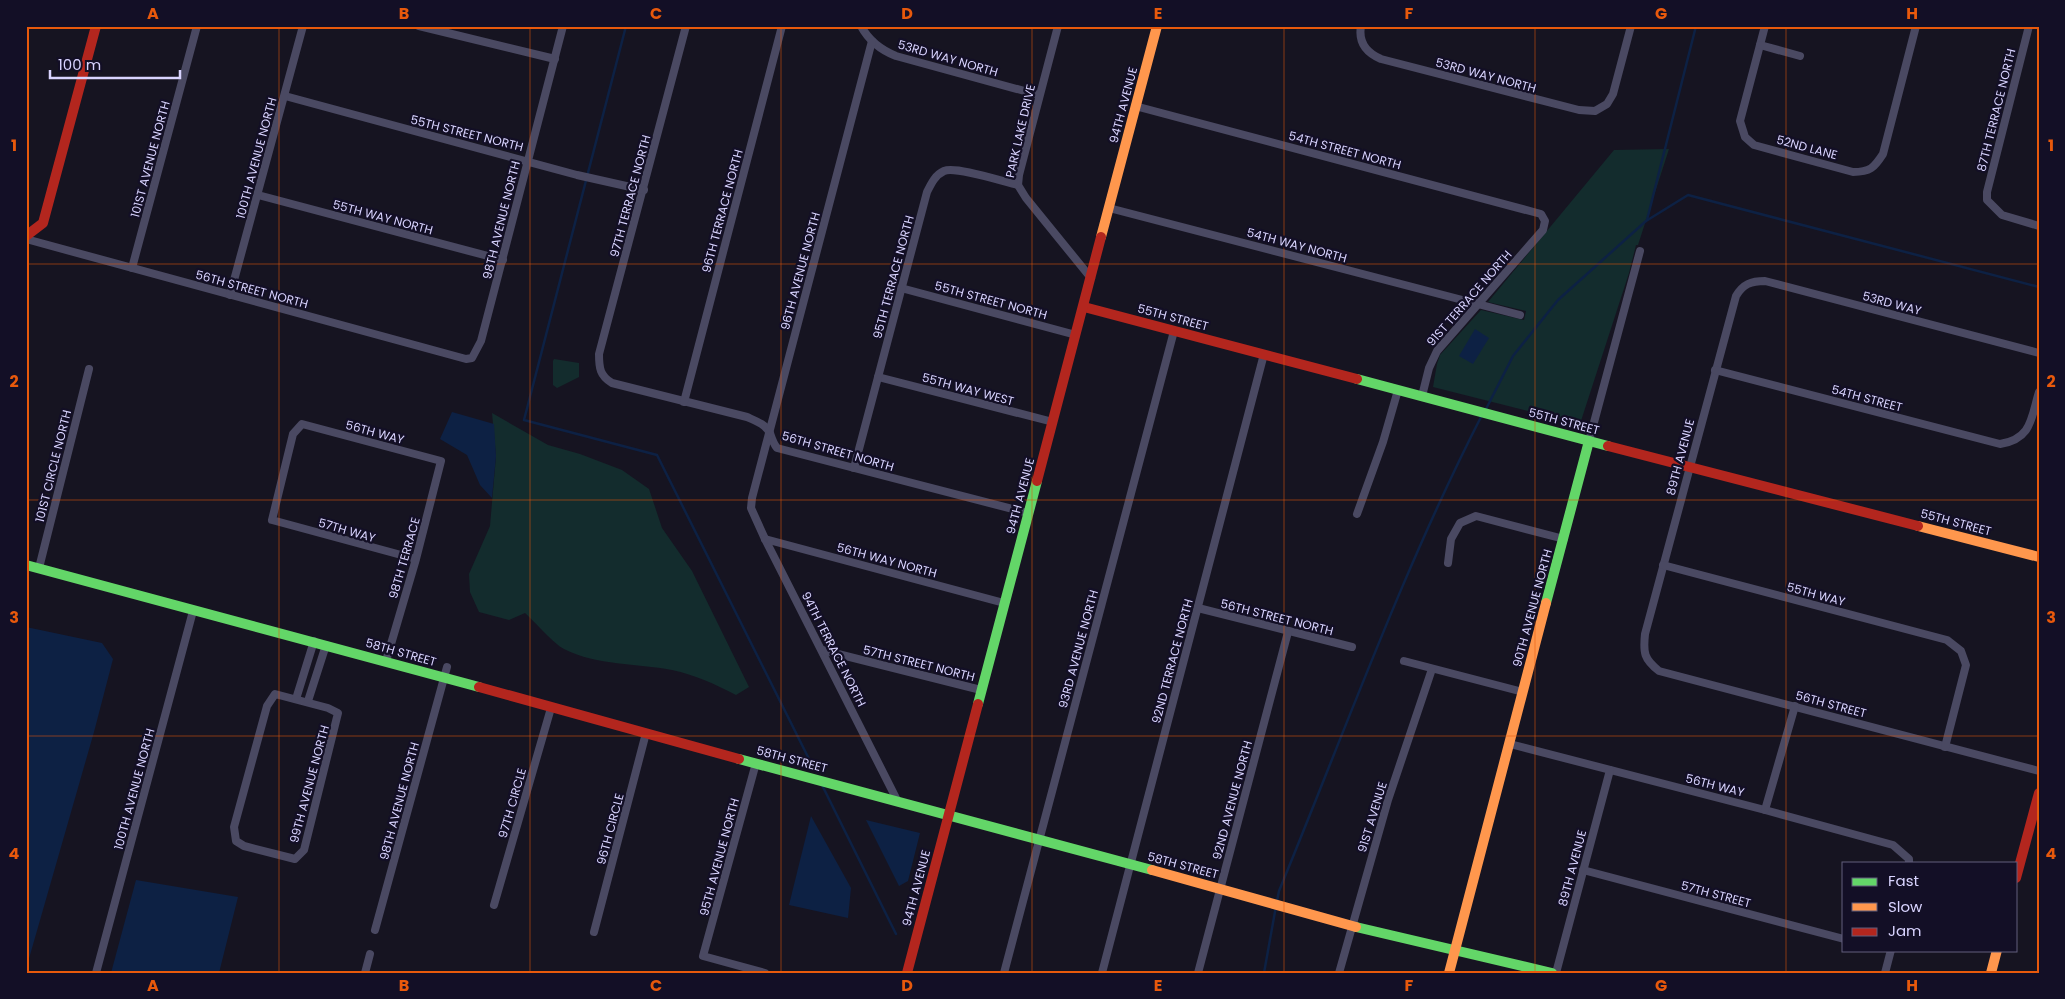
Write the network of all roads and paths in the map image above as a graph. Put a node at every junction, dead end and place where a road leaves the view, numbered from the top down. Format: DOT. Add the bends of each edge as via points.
graph roads {
  1 [pos="96,26"];
  2 [pos="197,26"];
  3 [pos="303,26"];
  4 [pos="418,26"];
  5 [pos="563,26"];
  6 [pos="686,26"];
  7 [pos="782,26"];
  8 [pos="861,26"];
  9 [pos="1058,26"];
  10 [pos="1157,26"];
  11 [pos="1361,26"];
  12 [pos="1631,26"];
  13 [pos="1765,26"];
  14 [pos="1916,26"];
  15 [pos="2029,26"];
  16 [pos="872,41"];
  17 [pos="1760,45"];
  18 [pos="1800,56"];
  19 [pos="555,59"];
  20 [pos="1039,95"];
  21 [pos="284,96"];
  22 [pos="1135,106"];
  23 [pos="528,161"];
  24 [pos="1018,185"];
  25 [pos="644,190"];
  26 [pos="258,195"];
  27 [pos="1109,208"];
  28 [pos="1545,220"];
  29 [pos="2039,226"];
  30 [pos="26,238"];
  31 [pos="1640,251"];
  32 [pos="503,260"];
  33 [pos="132,268"];
  34 [pos="1091,278"];
  35 [pos="901,288"];
  36 [pos="1741,288"];
  37 [pos="230,295"];
  38 [pos="1479,305"];
  39 [pos="1084,307"];
  40 [pos="1520,314"];
  41 [pos="1174,330"];
  42 [pos="1076,335"];
  43 [pos="2039,353"];
  44 [pos="1264,354"];
  45 [pos="472,358"];
  46 [pos="89,369"];
  47 [pos="1715,370"];
  48 [pos="600,372"];
  49 [pos="878,377"];
  50 [pos="1398,390"];
  51 [pos="2039,392"];
  52 [pos="1422,396"];
  53 [pos="684,402"];
  54 [pos="1053,422"];
  55 [pos="769,432"];
  56 [pos="1589,441"];
  57 [pos="441,461"];
  58 [pos="1690,465"];
  59 [pos="854,468"];
  60 [pos="751,508"];
  61 [pos="1028,513"];
  62 [pos="1357,514"];
  63 [pos="272,520"];
  64 [pos="764,539"];
  65 [pos="1564,539"];
  66 [pos="2039,557"];
  67 [pos="416,559"];
  68 [pos="1448,563"];
  69 [pos="26,565"];
  70 [pos="1663,565"];
  71 [pos="39,568"];
  72 [pos="1004,603"];
  73 [pos="1198,608"];
  74 [pos="193,611"];
  75 [pos="1288,632"];
  76 [pos="1645,634"];
  77 [pos="314,641"];
  78 [pos="326,644"];
  79 [pos="1352,647"];
  80 [pos="822,650"];
  81 [pos="386,661"];
  82 [pos="1404,661"];
  83 [pos="1432,669"];
  84 [pos="446,672"];
  85 [pos="981,690"];
  86 [pos="1523,692"];
  87 [pos="296,699"];
  88 [pos="308,702"];
  89 [pos="1795,706"];
  90 [pos="551,708"];
  91 [pos="646,733"];
  92 [pos="1510,744"];
  93 [pos="1945,747"];
  94 [pos="756,763"];
  95 [pos="1610,770"];
  96 [pos="2039,771"];
  97 [pos="2039,793"];
  98 [pos="897,800"];
  99 [pos="1765,810"];
  100 [pos="948,814"];
  101 [pos="1039,840"];
  102 [pos="1909,861"];
  103 [pos="1130,864"];
  104 [pos="1583,870"];
  105 [pos="2018,871"];
  106 [pos="1220,888"];
  107 [pos="494,905"];
  108 [pos="1352,926"];
  109 [pos="376,930"];
  110 [pos="594,932"];
  111 [pos="1842,938"];
  112 [pos="1455,950"];
  113 [pos="1890,952"];
  114 [pos="1996,952"];
  115 [pos="370,954"];
  116 [pos="96,973"];
  117 [pos="365,973"];
  118 [pos="765,973"];
  119 [pos="907,973"];
  120 [pos="1004,973"];
  121 [pos="1102,973"];
  122 [pos="1198,973"];
  123 [pos="1339,973"];
  124 [pos="1449,973"];
  125 [pos="1554,973"];
  126 [pos="1885,973"];
  127 [pos="1991,973"];
  1 -- 30 [label="street" via="43,223"];
  2 -- 33 [label="street, 101ST AVENUE NORTH"];
  3 -- 21 [label="street, 100TH AVENUE NORTH"];
  4 -- 19 [label="street"];
  5 -- 19 [label="street, 98TH AVENUE NORTH"];
  6 -- 25 [label="street, 97TH TERRACE NORTH"];
  7 -- 53 [label="street, 96TH TERRACE NORTH"];
  8 -- 16 [label="street, 53RD WAY NORTH"];
  9 -- 20 [label="street, PARK LAKE DRIVE"];
  10 -- 22 [label="street, 94TH AVENUE"];
  11 -- 12 [label="street, 53RD WAY NORTH" via="1362,45 1382,59 1579,110 1595,111 1607,104 1613,94"];
  13 -- 17 [label="street"];
  14 -- 17 [label="street, 52ND LANE" via="1883,154 1876,165 1865,172 1853,172 1754,145 1745,137 1740,121"];
  15 -- 29 [label="street, 87TH TERRACE NORTH" via="1986,192 1987,200 2002,215"];
  16 -- 20 [label="street, 53RD WAY NORTH" via="883,51 896,56"];
  16 -- 55 [label="street, 96TH AVENUE NORTH"];
  17 -- 18 [label="street"];
  19 -- 23 [label="street, 98TH AVENUE NORTH"];
  20 -- 24 [label="street, PARK LAKE DRIVE"];
  21 -- 23 [label="street, 55TH STREET NORTH"];
  21 -- 26 [label="street, 100TH AVENUE NORTH"];
  22 -- 27 [label="street, 94TH AVENUE"];
  22 -- 28 [label="street, 54TH STREET NORTH" via="1541,214"];
  23 -- 25 [label="street, 55TH STREET NORTH"];
  23 -- 32 [label="street, 98TH AVENUE NORTH"];
  24 -- 34 [label="street, PARK LAKE DRIVE"];
  24 -- 35 [label="street, 95TH TERRACE NORTH" via="957,170 945,170 934,178 927,192"];
  25 -- 48 [label="street, 97TH TERRACE NORTH" via="599,354"];
  26 -- 32 [label="street, 55TH WAY NORTH"];
  26 -- 37 [label="street, 100TH AVENUE NORTH"];
  27 -- 34 [label="street, 94TH AVENUE"];
  27 -- 38 [label="street, 54TH WAY NORTH"];
  28 -- 38 [label="street, 91ST TERRACE NORTH" via="1543,230"];
  30 -- 33 [label="street, 56TH STREET NORTH"];
  31 -- 56 [label="street, 90TH AVENUE NORTH"];
  32 -- 45 [label="street, 98TH AVENUE NORTH" via="481,341"];
  33 -- 37 [label="street, 56TH STREET NORTH"];
  34 -- 39 [label="street, 94TH AVENUE"];
  35 -- 42 [label="street, 55TH STREET NORTH"];
  35 -- 49 [label="street, 95TH TERRACE NORTH"];
  36 -- 43 [label="street, 53RD WAY" via="1753,281 1765,281"];
  36 -- 47 [label="street, 89TH AVENUE"];
  37 -- 45 [label="street, 56TH STREET NORTH"];
  38 -- 40 [label="street, 54TH WAY NORTH"];
  38 -- 52 [label="street, 91ST TERRACE NORTH" via="1437,351"];
  39 -- 41 [label="street, 55TH STREET"];
  39 -- 42 [label="street, 94TH AVENUE"];
  41 -- 44 [label="street, 55TH STREET"];
  41 -- 101 [label="street, 93RD AVENUE NORTH"];
  42 -- 54 [label="street, 94TH AVENUE"];
  44 -- 50 [label="street, 55TH STREET"];
  44 -- 73 [label="street, 92ND TERRACE NORTH"];
  46 -- 71 [label="street, 101ST CIRCLE NORTH"];
  47 -- 51 [label="street, 54TH STREET" via="2000,444 2014,442 2027,430"];
  47 -- 58 [label="street, 89TH AVENUE"];
  48 -- 53 [label="street, 56TH STREET NORTH" via="612,383"];
  49 -- 54 [label="street, 55TH WAY WEST"];
  49 -- 59 [label="street, 95TH TERRACE NORTH"];
  50 -- 52 [label="street, 55TH STREET"];
  50 -- 62 [label="street"];
  52 -- 56 [label="street, 55TH STREET"];
  53 -- 55 [label="street, 56TH STREET NORTH" via="747,418 761,423"];
  54 -- 61 [label="street, 94TH AVENUE"];
  55 -- 59 [label="street, 56TH STREET NORTH" via="777,448"];
  55 -- 60 [label="street, 96TH AVENUE NORTH"];
  56 -- 58 [label="street, 55TH STREET"];
  56 -- 65 [label="street, 90TH AVENUE NORTH"];
  57 -- 63 [label="street, 56TH WAY" via="302,424 293,434"];
  57 -- 67 [label="street, 98TH TERRACE"];
  58 -- 66 [label="street, 55TH STREET"];
  58 -- 70 [label="street, 89TH AVENUE"];
  59 -- 61 [label="street, 56TH STREET NORTH"];
  60 -- 64 [label="street, 94TH TERRACE NORTH"];
  61 -- 72 [label="street, 94TH AVENUE"];
  63 -- 67 [label="street, 57TH WAY"];
  64 -- 72 [label="street, 56TH WAY NORTH"];
  64 -- 80 [label="street, 94TH TERRACE NORTH"];
  65 -- 68 [label="street" via="1476,516 1460,523 1451,539"];
  65 -- 86 [label="street, 90TH AVENUE NORTH"];
  67 -- 81 [label="street, 98TH TERRACE"];
  69 -- 71 [label="street, 58TH STREET"];
  70 -- 76 [label="street, 89TH AVENUE"];
  70 -- 93 [label="street, 55TH WAY" via="1947,640 1960,651 1966,665"];
  71 -- 74 [label="street, 58TH STREET"];
  72 -- 85 [label="street, 94TH AVENUE"];
  73 -- 75 [label="street, 56TH STREET NORTH"];
  73 -- 103 [label="street, 92ND TERRACE NORTH"];
  74 -- 77 [label="street, 58TH STREET"];
  74 -- 116 [label="street, 100TH AVENUE NORTH"];
  75 -- 79 [label="street, 56TH STREET NORTH"];
  75 -- 106 [label="street, 92ND AVENUE NORTH"];
  76 -- 89 [label="street, 56TH STREET" via="1643,649 1648,662 1659,671"];
  77 -- 78 [label="street, 58TH STREET"];
  77 -- 87 [label="street"];
  78 -- 81 [label="street, 58TH STREET"];
  78 -- 88 [label="street"];
  80 -- 85 [label="street, 57TH STREET NORTH"];
  80 -- 98 [label="street, 94TH TERRACE NORTH"];
  81 -- 84 [label="street, 58TH STREET"];
  82 -- 83 [label="street"];
  83 -- 86 [label="street"];
  83 -- 108 [label="street, 91ST AVENUE" via="1388,800"];
  84 -- 90 [label="street, 58TH STREET"];
  84 -- 109 [label="street, 98TH AVENUE NORTH"];
  85 -- 100 [label="street, 94TH AVENUE"];
  86 -- 92 [label="street, 90TH AVENUE NORTH"];
  87 -- 88 [label="street"];
  87 -- 88 [label="street, 99TH AVENUE NORTH" via="276,694 267,706 234,827 236,841 244,846 295,858 304,850 338,713"];
  89 -- 93 [label="street, 56TH STREET"];
  89 -- 99 [label="street"];
  90 -- 91 [label="street, 58TH STREET"];
  90 -- 107 [label="street, 97TH CIRCLE"];
  91 -- 94 [label="street, 58TH STREET"];
  91 -- 110 [label="street, 96TH CIRCLE"];
  92 -- 95 [label="street, 56TH WAY"];
  92 -- 112 [label="street, 90TH AVENUE NORTH"];
  93 -- 96 [label="street, 56TH STREET"];
  94 -- 98 [label="street, 58TH STREET"];
  94 -- 118 [label="street, 95TH AVENUE NORTH" via="703,956"];
  95 -- 99 [label="street, 56TH WAY"];
  95 -- 104 [label="street, 89TH AVENUE"];
  97 -- 105 [label="street"];
  98 -- 100 [label="street, 58TH STREET"];
  99 -- 102 [label="street, 56TH WAY" via="1893,845"];
  100 -- 101 [label="street, 58TH STREET"];
  100 -- 119 [label="street, 94TH AVENUE"];
  101 -- 103 [label="street, 58TH STREET"];
  101 -- 120 [label="street, 93RD AVENUE NORTH"];
  103 -- 106 [label="street, 58TH STREET"];
  103 -- 121 [label="street, 92ND TERRACE NORTH"];
  104 -- 111 [label="street, 57TH STREET"];
  104 -- 125 [label="street, 89TH AVENUE"];
  106 -- 108 [label="street, 58TH STREET"];
  106 -- 122 [label="street, 92ND AVENUE NORTH"];
  108 -- 112 [label="street, 58TH STREET"];
  108 -- 123 [label="street, 91ST AVENUE"];
  112 -- 124 [label="street, 90TH AVENUE NORTH"];
  112 -- 125 [label="street, 58TH STREET"];
  113 -- 126 [label="street"];
  114 -- 127 [label="street"];
  115 -- 117 [label="street"];
}
